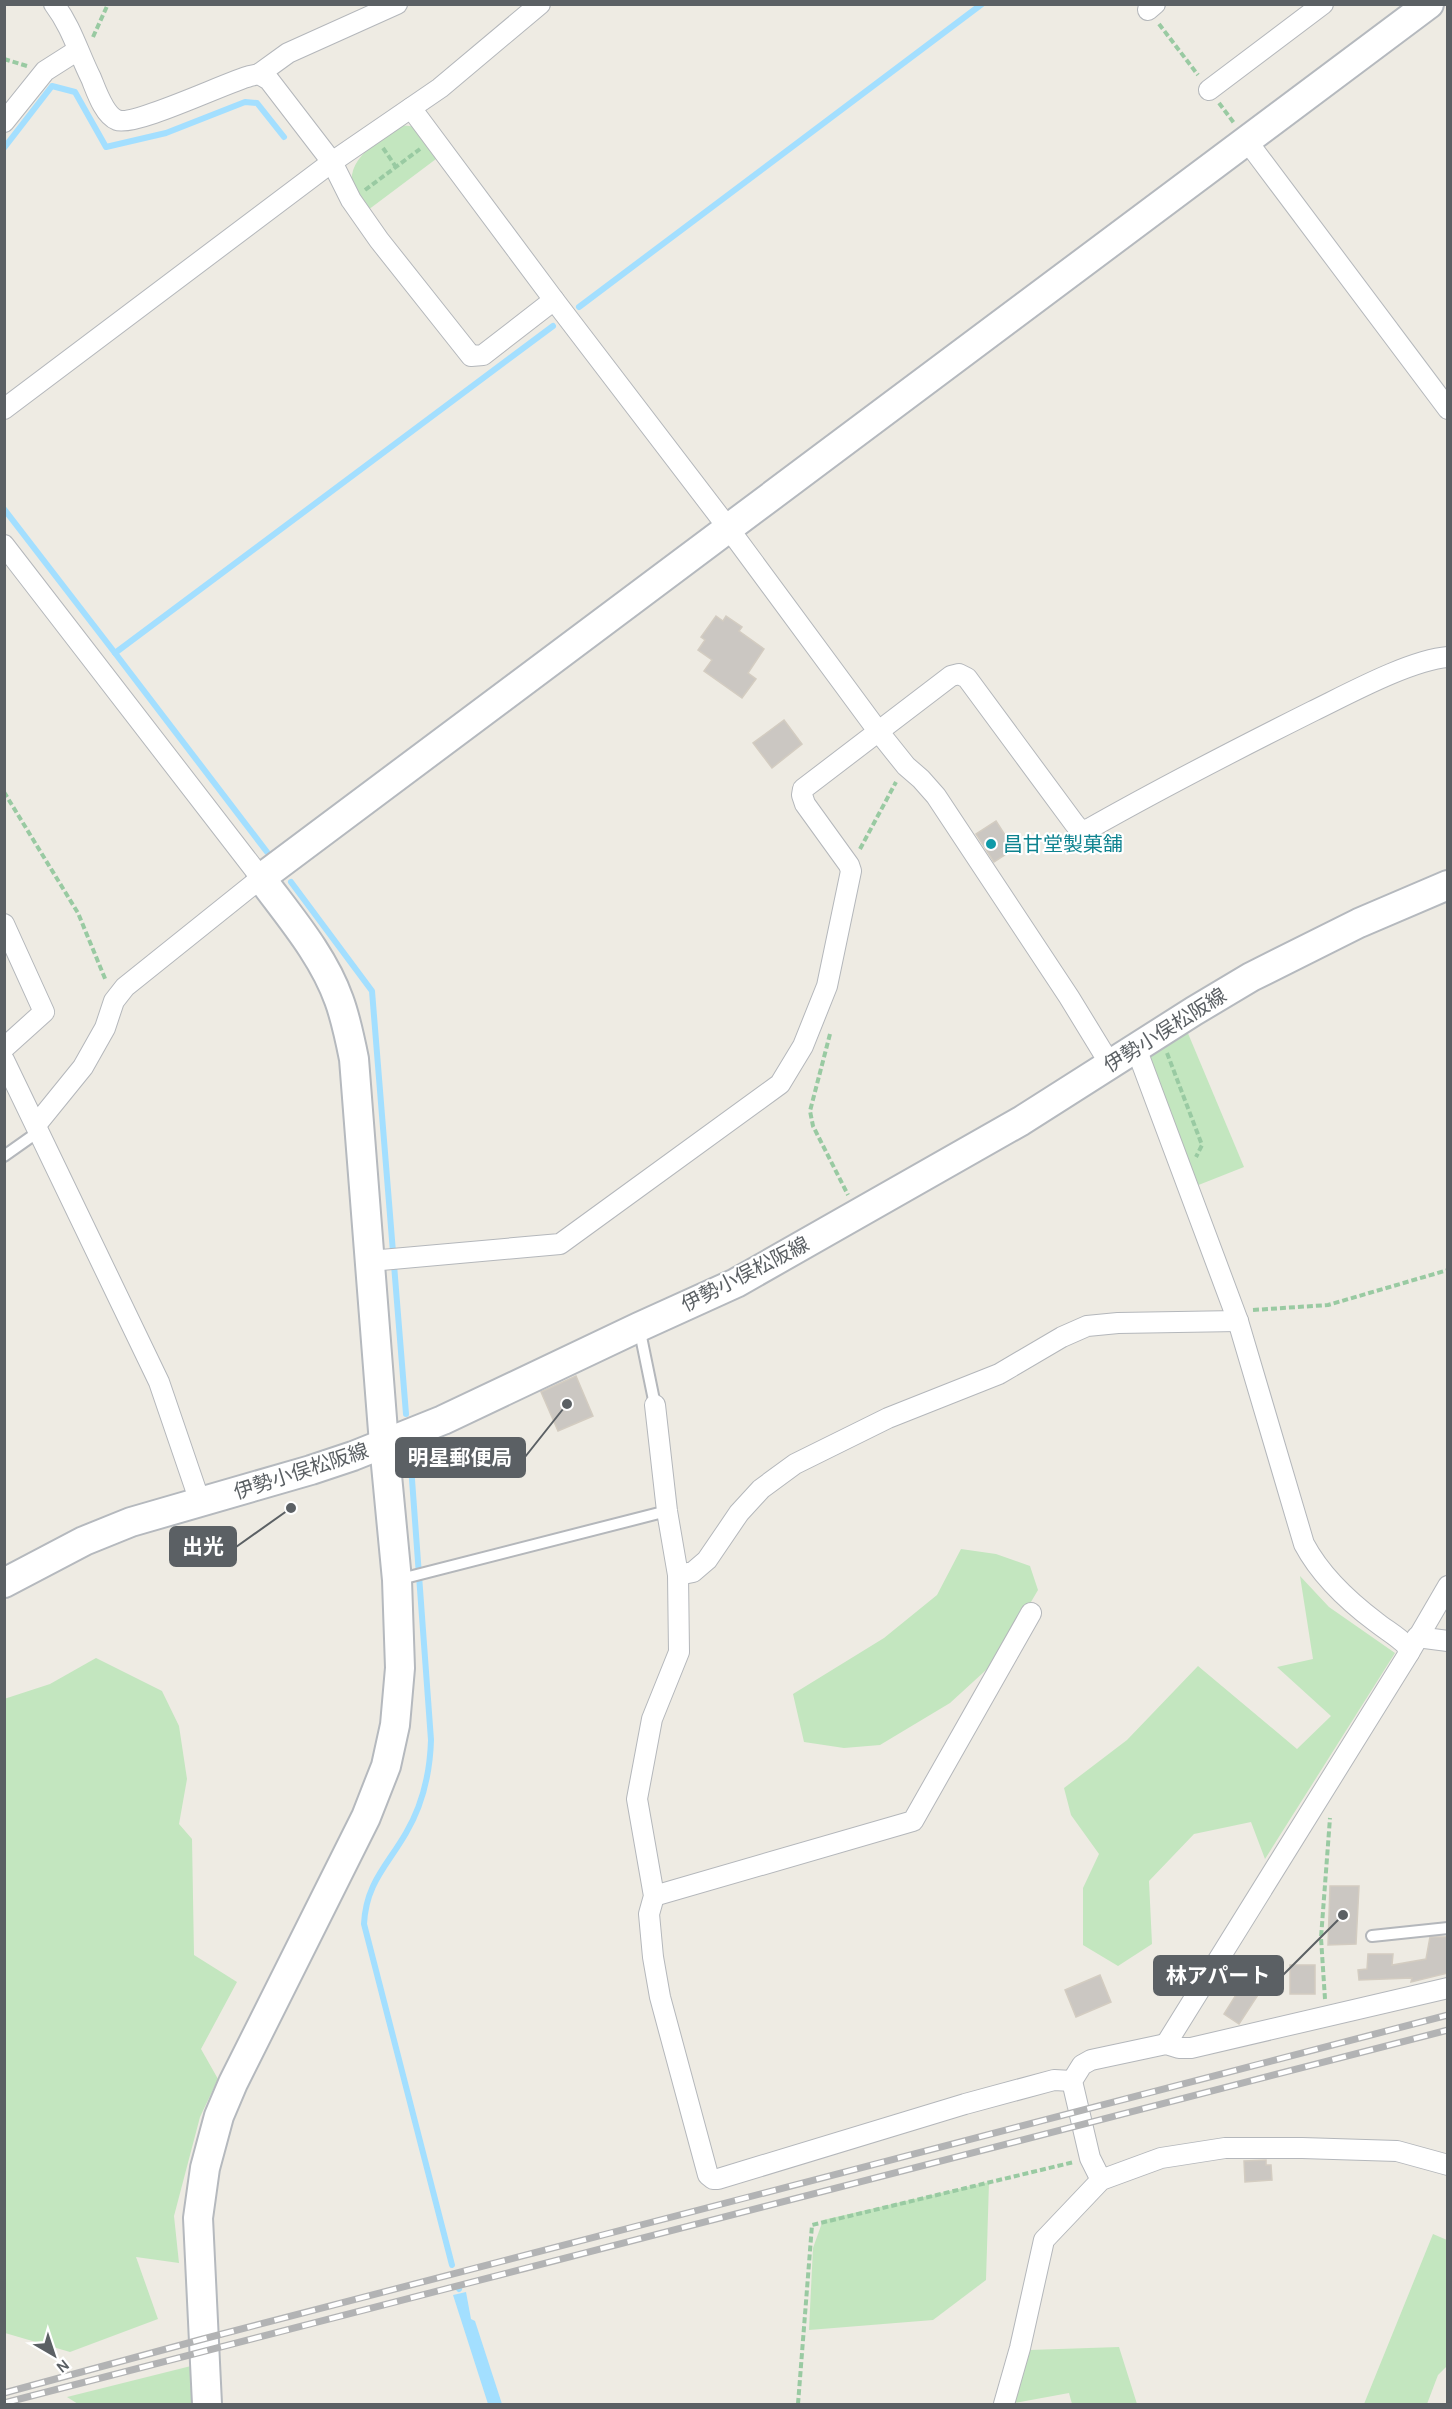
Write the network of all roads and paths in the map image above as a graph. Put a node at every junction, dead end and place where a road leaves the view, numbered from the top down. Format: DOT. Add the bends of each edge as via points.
graph roads {
  1 [pos="54,4"];
  2 [pos="108,4"];
  3 [pos="540,4"];
  4 [pos="1323,4"];
  5 [pos="1430,4"];
  6 [pos="393,5"];
  7 [pos="1151,7"];
  8 [pos="78,50"];
  9 [pos="259,74"];
  10 [pos="1209,90"];
  11 [pos="411,108"];
  12 [pos="4,122"];
  13 [pos="435,138"];
  14 [pos="1247,141"];
  15 [pos="332,162"];
  16 [pos="351,200"];
  17 [pos="554,300"];
  18 [pos="4,409"];
  19 [pos="1448,409"];
  20 [pos="729,529"];
  21 [pos="4,545"];
  22 [pos="1448,657"];
  23 [pos="878,731"];
  24 [pos="906,766"];
  25 [pos="4,792"];
  26 [pos="851,871"];
  27 [pos="261,878"];
  28 [pos="1448,885"];
  29 [pos="4,924"];
  30 [pos="114,1001"];
  31 [pos="830,1031"];
  32 [pos="1147,1040"];
  33 [pos="4,1048"];
  34 [pos="4,1060"];
  35 [pos="1110,1064"];
  36 [pos="37,1129"];
  37 [pos="4,1156"];
  38 [pos="1181,1166"];
  39 [pos="858,1214"];
  40 [pos="376,1261"];
  41 [pos="1448,1270"];
  42 [pos="1237,1317"];
  43 [pos="639,1327"];
  44 [pos="655,1405"];
  45 [pos="384,1444"];
  46 [pos="200,1502"];
  47 [pos="667,1511"];
  48 [pos="678,1575"];
  49 [pos="404,1578"];
  50 [pos="4,1583"];
  51 [pos="1448,1586"];
  52 [pos="1031,1613"];
  53 [pos="1448,1641"];
  54 [pos="1413,1645"];
  55 [pos="1324,1791"];
  56 [pos="654,1896"];
  57 [pos="1448,1928"];
  58 [pos="1372,1936"];
  59 [pos="1448,1988"];
  60 [pos="1326,2018"];
  61 [pos="1166,2044"];
  62 [pos="1072,2081"];
  63 [pos="1090,2158"];
  64 [pos="1448,2165"];
  65 [pos="1101,2180"];
  66 [pos="207,2404"];
  67 [pos="798,2404"];
  68 [pos="1004,2404"];
  1 -- 8 [label="street" via="72,32"];
  2 -- 8 [label="path" via="94,36"];
  3 -- 11 [label="street"];
  4 -- 10 [label="street"];
  5 -- 14 [label="street"];
  6 -- 9 [label="street" via="288,52"];
  7 -- 10 [label="path"];
  8 -- 9 [label="street" via="110,116 116,120 157,112"];
  8 -- 12 [label="street" via="45,71"];
  9 -- 15 [label="street" via="283,96"];
  10 -- 14 [label="path"];
  11 -- 13 [label="street"];
  11 -- 15 [label="street"];
  13 -- 16 [label="path"];
  13 -- 17 [label="street"];
  14 -- 19 [label="street"];
  14 -- 20 [label="street"];
  15 -- 16 [label="street"];
  15 -- 18 [label="street"];
  16 -- 17 [label="street" via="471,356 483,355"];
  17 -- 20 [label="street"];
  20 -- 23 [label="street"];
  20 -- 27 [label="street"];
  21 -- 27 [label="street"];
  22 -- 23 [label="street" via="1434,658 1360,687 1187,774 1087,830 1074,823 967,678 959,674"];
  23 -- 24 [label="street"];
  23 -- 26 [label="street" via="803,789 806,804"];
  24 -- 26 [label="path" via="862,842"];
  24 -- 35 [label="street" via="921,778 950,817"];
  25 -- 30 [label="path" via="78,913"];
  26 -- 40 [label="street" via="827,986 803,1046 780,1084 560,1244"];
  27 -- 30 [label="street" via="125,987"];
  27 -- 40 [label="street" via="311,947 339,999 354,1059"];
  28 -- 32 [label="street, 伊勢小俣松阪線" via="1359,923 1251,977"];
  29 -- 33 [label="street" via="44,1012"];
  30 -- 36 [label="street" via="105,1028 82,1067"];
  31 -- 39 [label="path" via="810,1111 813,1126"];
  32 -- 35 [label="street, 伊勢小俣松阪線"];
  32 -- 38 [label="street"];
  32 -- 38 [label="path" via="1202,1145 1196,1157"];
  34 -- 36 [label="street"];
  35 -- 39 [label="street, 伊勢小俣松阪線" via="1021,1121"];
  36 -- 37 [label="lane"];
  36 -- 46 [label="street" via="159,1382"];
  38 -- 42 [label="street"];
  39 -- 43 [label="street, 伊勢小俣松阪線" via="736,1283"];
  40 -- 45 [label="street"];
  41 -- 42 [label="path" via="1328,1305 1263,1308"];
  42 -- 48 [label="street" via="1087,1326 1062,1337 999,1374 888,1418 795,1464 753,1497 707,1560 693,1572"];
  42 -- 54 [label="street" via="1311,1558 1348,1600 1406,1645"];
  43 -- 44 [label="lane"];
  43 -- 45 [label="street, 伊勢小俣松阪線"];
  44 -- 47 [label="street"];
  45 -- 46 [label="street, 伊勢小俣松阪線"];
  45 -- 49 [label="street"];
  46 -- 50 [label="street, 伊勢小俣松阪線" via="131,1522 84,1541"];
  47 -- 48 [label="street"];
  47 -- 49 [label="lane"];
  48 -- 56 [label="street" via="679,1652 652,1719 637,1799"];
  49 -- 66 [label="street" via="395,1725 386,1766 366,1817 233,2083 205,2168 198,2218"];
  51 -- 54 [label="street"];
  52 -- 56 [label="street" via="913,1821"];
  53 -- 54 [label="street"];
  54 -- 55 [label="street"];
  55 -- 60 [label="path" via="1332,1797 1321,1938"];
  55 -- 61 [label="street"];
  56 -- 62 [label="street" via="649,1914 660,1997 708,2175 713,2179 1054,2080"];
  57 -- 58 [label="lane"];
  59 -- 60 [label="street"];
  60 -- 61 [label="street" via="1191,2048"];
  61 -- 62 [label="street" via="1091,2060 1075,2072"];
  62 -- 63 [label="street"];
  63 -- 65 [label="street"];
  63 -- 67 [label="path" via="812,2225"];
  64 -- 65 [label="street" via="1397,2151 1225,2148 1161,2158"];
  65 -- 68 [label="street" via="1044,2241"];
}
